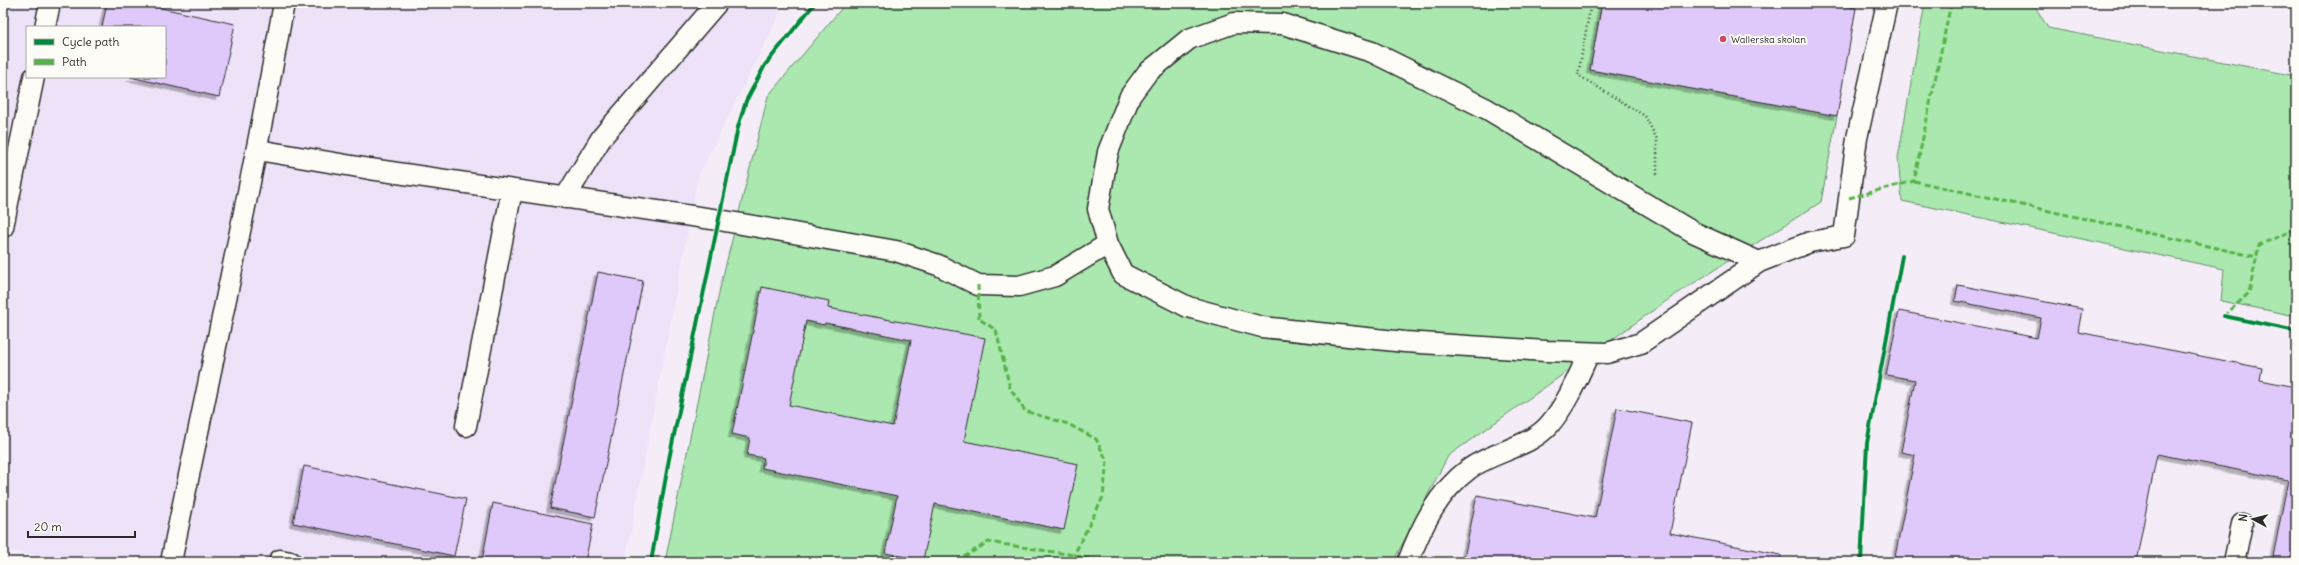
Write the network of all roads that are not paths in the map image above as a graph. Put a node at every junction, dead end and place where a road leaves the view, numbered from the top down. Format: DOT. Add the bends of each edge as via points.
graph roads {
  1 [pos="50,3"];
  2 [pos="284,3"];
  3 [pos="717,3"];
  4 [pos="1887,3"];
  5 [pos="45,26"];
  6 [pos="34,78"];
  7 [pos="258,150"];
  8 [pos="512,190"];
  9 [pos="565,198"];
  10 [pos="3,227"];
  11 [pos="1108,244"];
  12 [pos="1759,262"];
  13 [pos="1589,352"];
  14 [pos="466,426"];
  15 [pos="2242,524"];
  16 [pos="171,562"];
  17 [pos="1408,562"];
  18 [pos="2234,562"];
  1 -- 5 [label="lane"];
  2 -- 7 [label="lane"];
  3 -- 9 [label="lane" via="602,137"];
  4 -- 12 [label="lane" via="1857,138 1844,236 1810,242"];
  6 -- 10 [label="lane"];
  7 -- 8 [label="lane"];
  7 -- 16 [label="lane"];
  8 -- 9 [label="lane"];
  8 -- 14 [label="lane"];
  9 -- 11 [label="lane" via="719,220 896,251 938,265 978,284 1019,286 1055,276"];
  11 -- 12 [label="lane" via="1098,208 1108,152 1130,96 1147,73 1189,39 1234,23 1283,24 1372,52 1487,109 1693,232"];
  11 -- 13 [label="lane" via="1123,274 1188,307 1262,327 1405,342"];
  12 -- 13 [label="lane" via="1641,343 1607,353"];
  13 -- 17 [label="lane" via="1569,395 1548,425 1525,442 1469,468 1443,494 1422,525"];
  15 -- 18 [label="lane"];
}
